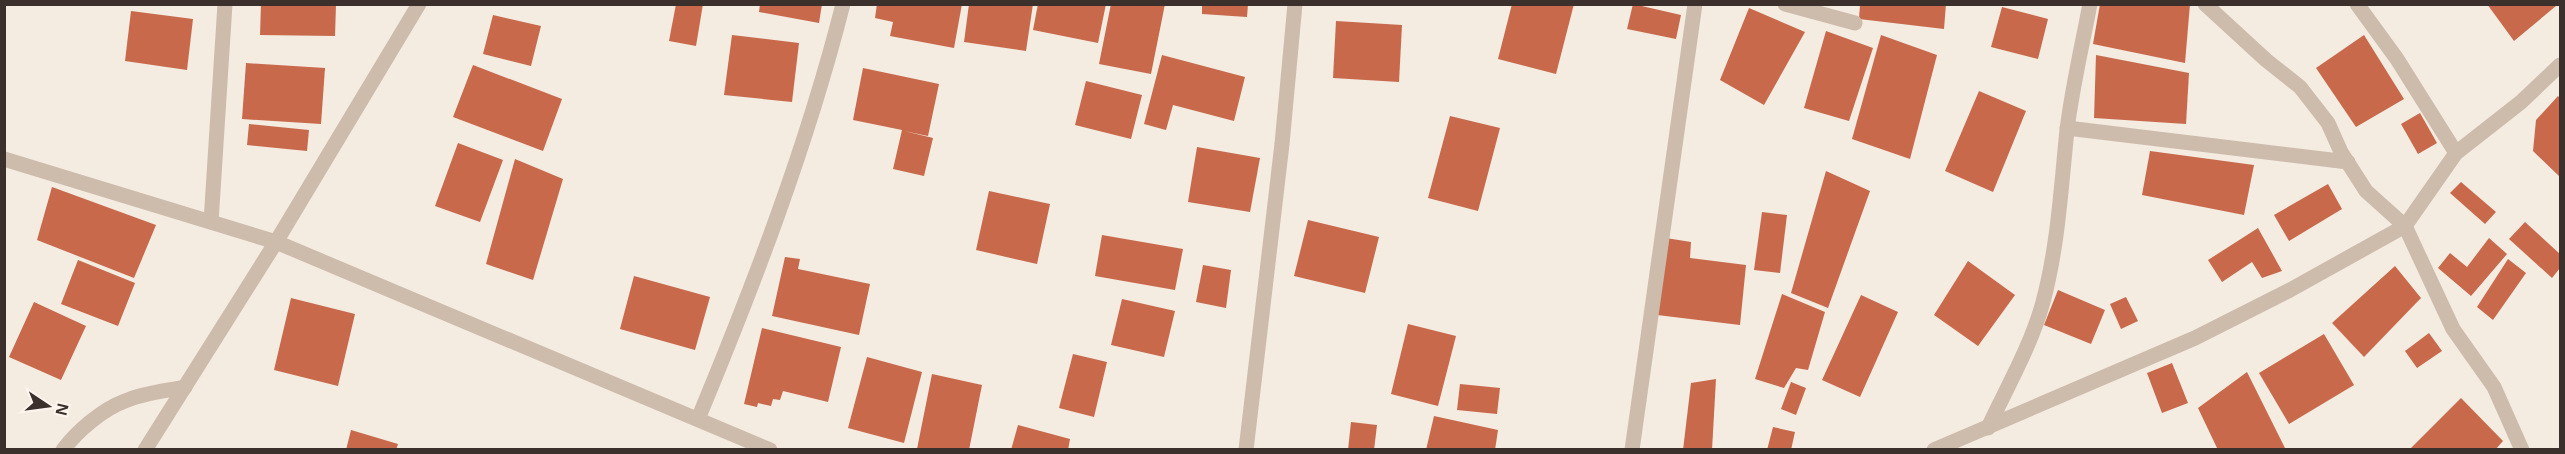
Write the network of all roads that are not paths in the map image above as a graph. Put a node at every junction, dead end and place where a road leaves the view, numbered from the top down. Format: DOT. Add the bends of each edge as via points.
graph roads {
  1 [pos="225,4"];
  2 [pos="419,4"];
  3 [pos="843,4"];
  4 [pos="1295,4"];
  5 [pos="1695,4"];
  6 [pos="1785,4"];
  7 [pos="2090,4"];
  8 [pos="2205,4"];
  9 [pos="2357,4"];
  10 [pos="1855,23"];
  11 [pos="2560,65"];
  12 [pos="2067,128"];
  13 [pos="2456,153"];
  14 [pos="4,159"];
  15 [pos="2348,162"];
  16 [pos="211,222"];
  17 [pos="2405,226"];
  18 [pos="276,242"];
  19 [pos="184,387"];
  20 [pos="698,419"];
  21 [pos="1988,428"];
  22 [pos="1940,448"];
  23 [pos="63,450"];
  24 [pos="145,450"];
  25 [pos="770,450"];
  26 [pos="1246,450"];
  27 [pos="1632,450"];
  28 [pos="2522,450"];
  1 -- 16 [label="street"];
  2 -- 18 [label="street"];
  3 -- 20 [label="street" via="776,218"];
  4 -- 26 [label="street"];
  5 -- 27 [label="street"];
  6 -- 10 [label="street"];
  7 -- 12 [label="street"];
  8 -- 15 [label="street" via="2300,87 2328,123"];
  9 -- 13 [label="street"];
  11 -- 13 [label="street" via="2521,102"];
  12 -- 15 [label="street"];
  12 -- 21 [label="street" via="2060,209 2043,302"];
  13 -- 17 [label="street"];
  14 -- 16 [label="street"];
  15 -- 17 [label="street" via="2366,191"];
  16 -- 18 [label="street"];
  17 -- 21 [label="street" via="2195,338"];
  17 -- 28 [label="street" via="2453,329 2494,387"];
  18 -- 19 [label="street"];
  18 -- 20 [label="street"];
  19 -- 23 [label="street" via="113,406"];
  19 -- 24 [label="street"];
  20 -- 25 [label="street"];
  21 -- 22 [label="street"];
}
